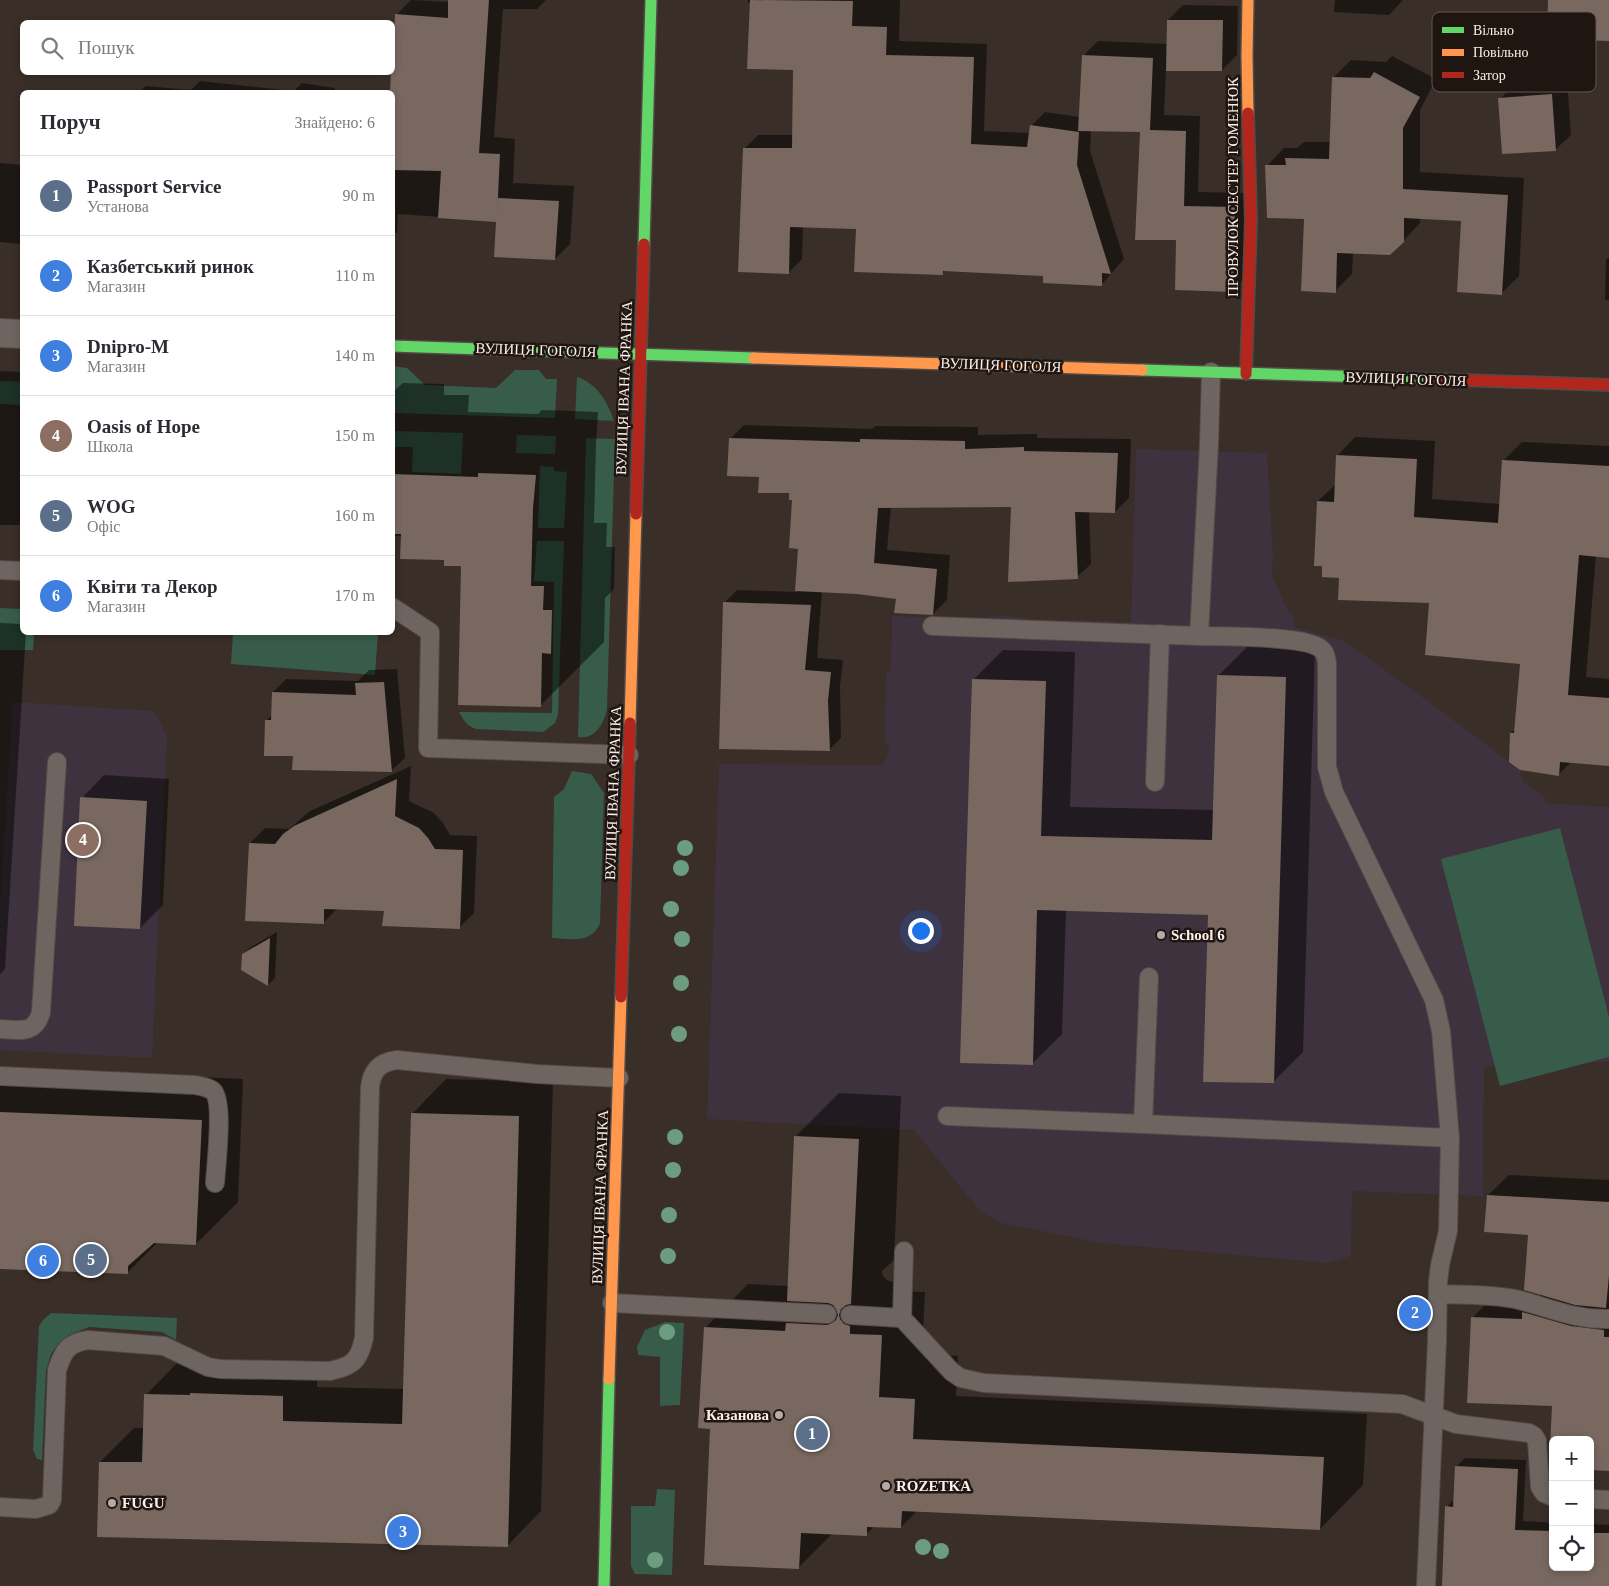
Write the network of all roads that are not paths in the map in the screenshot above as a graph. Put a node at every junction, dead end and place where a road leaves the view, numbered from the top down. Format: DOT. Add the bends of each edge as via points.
graph roads {
  1 [pos="651,0"];
  2 [pos="1248,0"];
  3 [pos="0,333"];
  4 [pos="20,334"];
  5 [pos="395,346"];
  6 [pos="640,353"];
  7 [pos="1211,372"];
  8 [pos="1246,374"];
  9 [pos="1609,385"];
  10 [pos="0,570"];
  11 [pos="20,571"];
  12 [pos="395,609"];
  13 [pos="932,626"];
  14 [pos="1160,634"];
  15 [pos="1199,636"];
  16 [pos="629,754"];
  17 [pos="57,762"];
  18 [pos="1155,782"];
  19 [pos="1149,977"];
  20 [pos="0,1029"];
  21 [pos="0,1076"];
  22 [pos="619,1078"];
  23 [pos="947,1116"];
  24 [pos="1143,1124"];
  25 [pos="1450,1138"];
  26 [pos="215,1183"];
  27 [pos="904,1251"];
  28 [pos="1438,1294"];
  29 [pos="612,1304"];
  30 [pos="827,1314"];
  31 [pos="850,1314"];
  32 [pos="902,1318"];
  33 [pos="1609,1319"];
  34 [pos="1434,1416"];
  35 [pos="1549,1495"];
  36 [pos="1594,1499"];
  37 [pos="1609,1500"];
  38 [pos="0,1507"];
  39 [pos="604,1586"];
  40 [pos="1426,1586"];
  1 -- 6 [label="street, ВУЛИЦЯ ІВАНА ФРАНКА"];
  2 -- 8 [label="street, ПРОВУЛОК СЕСТЕР ГОМЕНЮК" via="1251,221"];
  3 -- 4 [label="street"];
  5 -- 6 [label="street, ВУЛИЦЯ ГОГОЛЯ"];
  6 -- 7 [label="street, ВУЛИЦЯ ГОГОЛЯ"];
  6 -- 16 [label="street, ВУЛИЦЯ ІВАНА ФРАНКА"];
  7 -- 8 [label="street, ВУЛИЦЯ ГОГОЛЯ"];
  7 -- 15 [label="lane"];
  8 -- 9 [label="street, ВУЛИЦЯ ГОГОЛЯ"];
  10 -- 11 [label="lane"];
  12 -- 16 [label="lane" via="430,632 428,748"];
  13 -- 14 [label="lane"];
  14 -- 15 [label="lane"];
  14 -- 18 [label="lane"];
  15 -- 25 [label="lane" via="1289,639 1323,650 1328,673 1327,767 1330,779 1434,1000 1442,1031"];
  16 -- 22 [label="street, ВУЛИЦЯ ІВАНА ФРАНКА"];
  17 -- 20 [label="lane" via="41,1012 36,1025 30,1029"];
  19 -- 24 [label="lane"];
  21 -- 26 [label="lane" via="206,1087 213,1091 219,1112"];
  22 -- 29 [label="street, ВУЛИЦЯ ІВАНА ФРАНКА"];
  22 -- 38 [label="lane" via="536,1074 397,1060 377,1066 371,1076 370,1087 364,1338 362,1351 355,1362 330,1371 220,1369 208,1367 164,1346 88,1340 77,1342 68,1348 57,1370 52,1500 49,1505 36,1509"];
  23 -- 24 [label="lane"];
  24 -- 25 [label="lane"];
  25 -- 28 [label="lane" via="1448,1231 1440,1265"];
  27 -- 32 [label="lane"];
  28 -- 33 [label="lane" via="1504,1297 1566,1315"];
  28 -- 34 [label="lane"];
  29 -- 30 [label="lane"];
  29 -- 39 [label="street, ВУЛИЦЯ ІВАНА ФРАНКА"];
  31 -- 32 [label="lane"];
  32 -- 34 [label="lane" via="952,1372 972,1381 1391,1403"];
  34 -- 35 [label="lane" via="1456,1424 1529,1432 1537,1441 1538,1481 1544,1493"];
  34 -- 40 [label="lane"];
  36 -- 37 [label="lane"];
}
